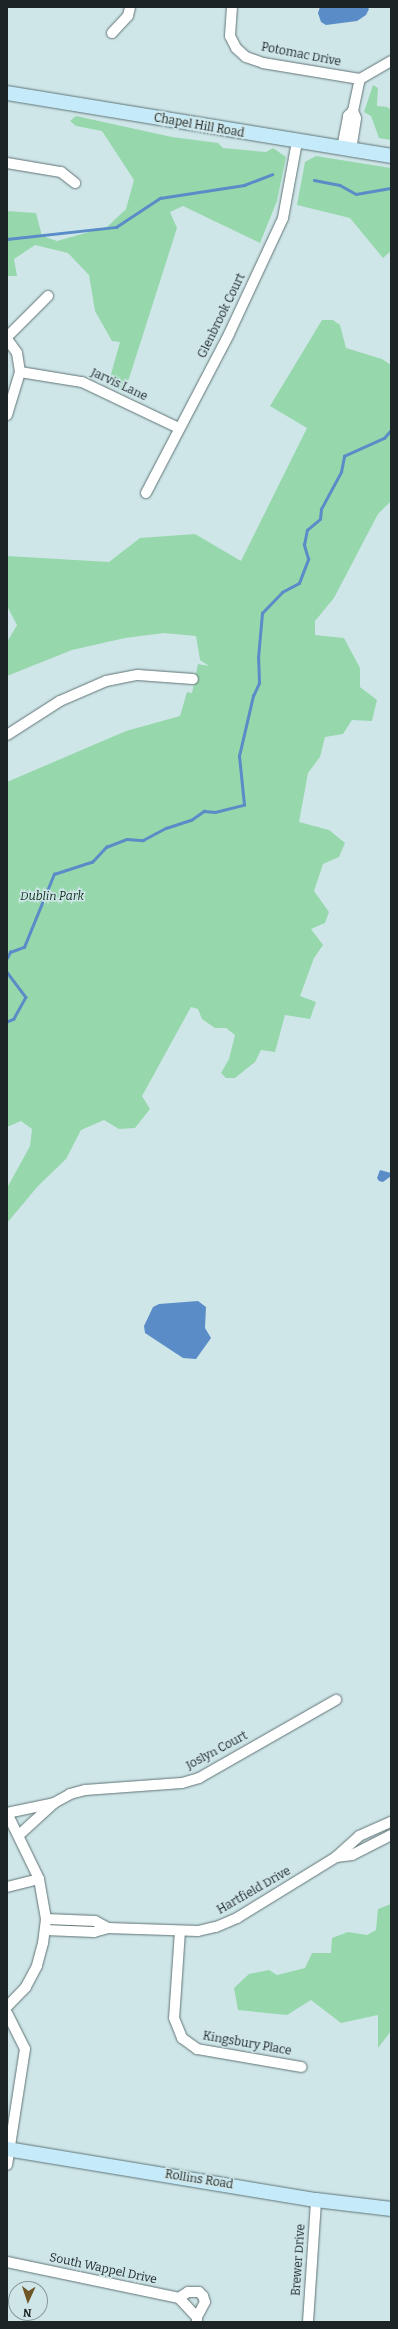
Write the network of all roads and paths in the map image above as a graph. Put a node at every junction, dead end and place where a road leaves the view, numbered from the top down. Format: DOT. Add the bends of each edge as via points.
graph roads {
  1 [pos="130,7"];
  2 [pos="232,7"];
  3 [pos="112,33"];
  4 [pos="391,61"];
  5 [pos="360,80"];
  6 [pos="7,93"];
  7 [pos="297,142"];
  8 [pos="346,149"];
  9 [pos="391,156"];
  10 [pos="7,162"];
  11 [pos="75,183"];
  12 [pos="48,296"];
  13 [pos="7,338"];
  14 [pos="20,372"];
  15 [pos="7,415"];
  16 [pos="179,428"];
  17 [pos="146,494"];
  18 [pos="193,679"];
  19 [pos="7,735"];
  20 [pos="336,1700"];
  21 [pos="54,1803"];
  22 [pos="7,1813"];
  23 [pos="391,1822"];
  24 [pos="19,1835"];
  25 [pos="391,1835"];
  26 [pos="336,1858"];
  27 [pos="39,1879"];
  28 [pos="7,1887"];
  29 [pos="46,1919"];
  30 [pos="108,1928"];
  31 [pos="45,1930"];
  32 [pos="180,1931"];
  33 [pos="7,2007"];
  34 [pos="7,2013"];
  35 [pos="301,2067"];
  36 [pos="8,2149"];
  37 [pos="7,2165"];
  38 [pos="316,2200"];
  39 [pos="391,2209"];
  40 [pos="7,2262"];
  41 [pos="179,2298"];
  42 [pos="197,2319"];
  43 [pos="308,2322"];
  1 -- 3 [label="street" via="128,16"];
  2 -- 5 [label="street, Potomac Drive" via="230,36 236,48 246,57 263,63"];
  4 -- 5 [label="street"];
  5 -- 8 [label="street" via="353,111 348,116"];
  6 -- 7 [label="street, Chapel Hill Road"];
  7 -- 8 [label="street, Chapel Hill Road"];
  7 -- 16 [label="street, Glenbrook Court" via="283,218 229,334"];
  8 -- 9 [label="street, Chapel Hill Road"];
  10 -- 11 [label="street" via="61,172"];
  12 -- 13 [label="street"];
  13 -- 14 [label="street" via="17,353"];
  14 -- 15 [label="street"];
  14 -- 16 [label="street, Jarvis Lane" via="82,382"];
  16 -- 17 [label="street, Glenbrook Court"];
  18 -- 19 [label="street" via="138,675 106,681 60,701"];
  20 -- 21 [label="street, Joslyn Court" via="199,1778 182,1784 85,1790 70,1794"];
  21 -- 22 [label="street, Joslyn Court"];
  21 -- 24 [label="street, Joslyn Court"];
  22 -- 24 [label="street"];
  23 -- 26 [label="street, Hartfield Drive" via="359,1836"];
  24 -- 27 [label="street"];
  25 -- 26 [label="street, Hartfield Drive" via="352,1855"];
  26 -- 32 [label="street, Hartfield Drive" via="237,1918 210,1928"];
  27 -- 28 [label="street"];
  27 -- 29 [label="street"];
  29 -- 30 [label="street, Hartfield Drive" via="95,1921"];
  29 -- 31 [label="street"];
  30 -- 31 [label="street, Hartfield Drive" via="94,1932"];
  30 -- 32 [label="street, Hartfield Drive"];
  31 -- 33 [label="street" via="37,1966 26,1987"];
  32 -- 35 [label="street, Kingsbury Place" via="174,2018 176,2029 182,2038 197,2049"];
  34 -- 36 [label="street" via="24,2049"];
  36 -- 37 [label="street"];
  36 -- 38 [label="street, Rollins Road"];
  38 -- 39 [label="street, Rollins Road"];
  38 -- 43 [label="street, Brewer Drive"];
  40 -- 41 [label="street, South Wappel Drive"];
  41 -- 42 [label="street"];
  41 -- 42 [label="street" via="188,2292 198,2292 203,2296 205,2302"];
}
